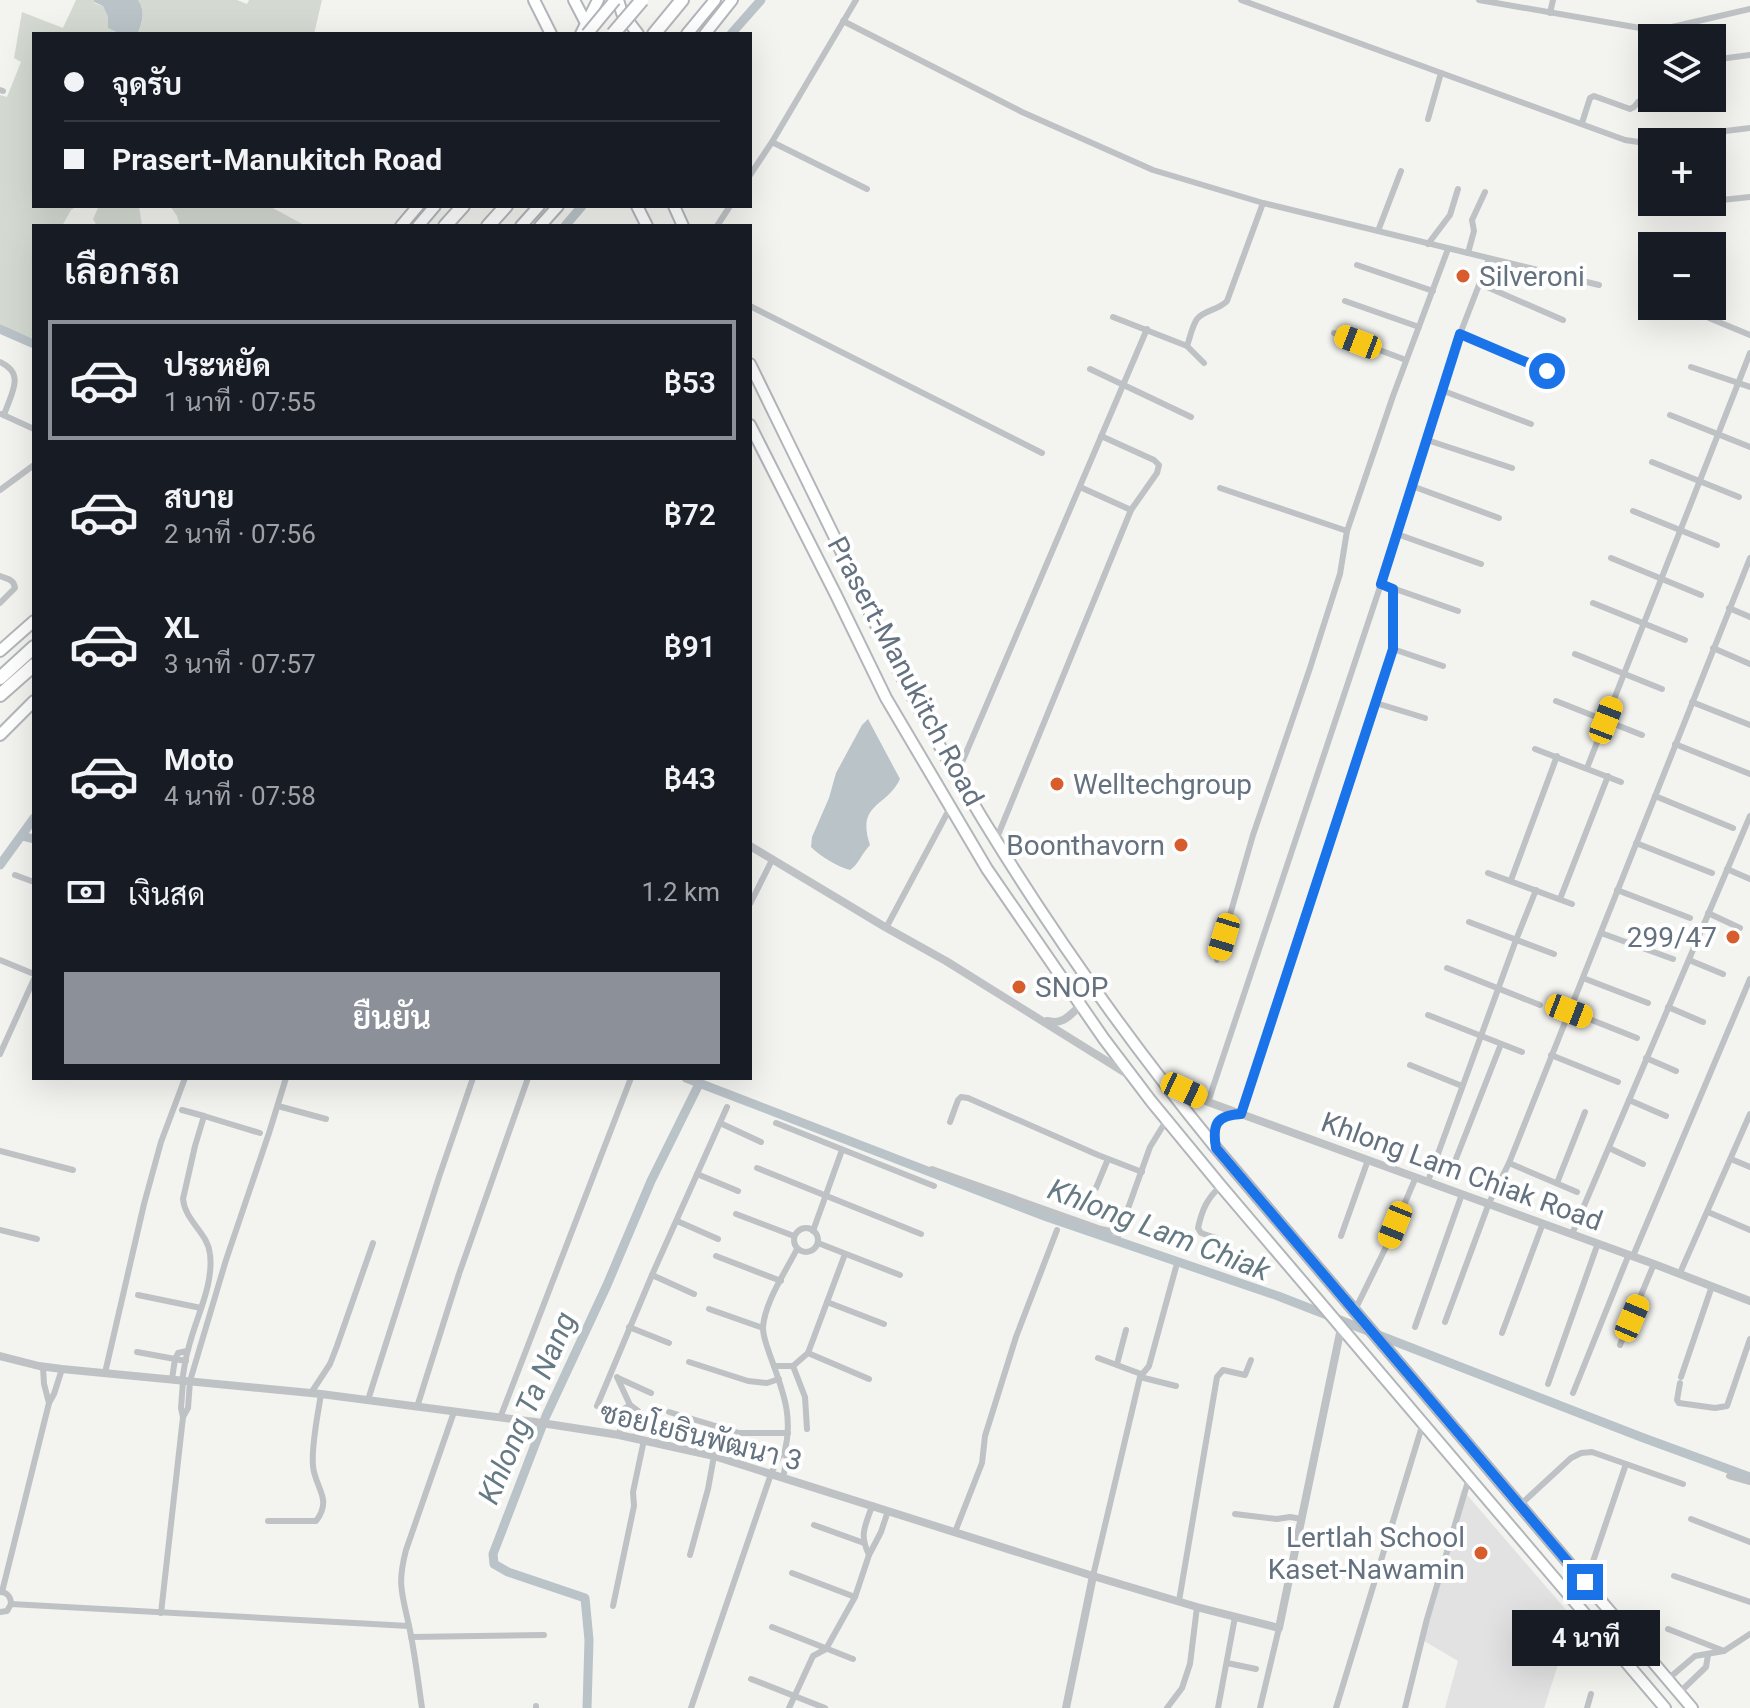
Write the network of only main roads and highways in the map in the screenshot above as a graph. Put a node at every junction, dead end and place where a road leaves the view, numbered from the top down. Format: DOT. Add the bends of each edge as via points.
graph roads {
  1 [pos="534,0"];
  2 [pos="574,0"];
  3 [pos="598,0"];
  4 [pos="617,0"];
  5 [pos="642,0"];
  6 [pos="682,0"];
  7 [pos="715,0"];
  8 [pos="732,0"];
  9 [pos="540,13"];
  10 [pos="586,31"];
  11 [pos="540,32"];
  12 [pos="550,32"];
  13 [pos="615,32"];
  14 [pos="636,32"];
  15 [pos="656,32"];
  16 [pos="689,32"];
  17 [pos="705,32"];
  18 [pos="416,208"];
  19 [pos="434,208"];
  20 [pos="461,208"];
  21 [pos="504,208"];
  22 [pos="537,208"];
  23 [pos="556,208"];
  24 [pos="403,224"];
  25 [pos="420,224"];
  26 [pos="447,224"];
  27 [pos="490,224"];
  28 [pos="523,224"];
  29 [pos="542,224"];
  30 [pos="752,368"];
  31 [pos="752,429"];
  32 [pos="32,623"];
  33 [pos="32,649"];
  34 [pos="0,651"];
  35 [pos="32,667"];
  36 [pos="0,678"];
  37 [pos="0,695"];
  38 [pos="32,703"];
  39 [pos="0,735"];
  40 [pos="1665,1708"];
  41 [pos="1692,1708"];
  1 -- 9 [label="main road"];
  2 -- 10 [label="main road"];
  3 -- 10 [label="main road"];
  4 -- 10 [label="main road, bridge"];
  4 -- 14 [label="main road"];
  5 -- 13 [label="highway, bridge"];
  6 -- 15 [label="highway"];
  7 -- 16 [label="main road"];
  8 -- 17 [label="main road"];
  9 -- 11 [label="main road"];
  9 -- 12 [label="main road"];
  18 -- 24 [label="main road"];
  19 -- 25 [label="main road"];
  20 -- 26 [label="highway"];
  21 -- 27 [label="highway"];
  22 -- 28 [label="main road"];
  23 -- 29 [label="main road"];
  30 -- 41 [label="main road, Prasert-Manukitch Road" via="908,688 996,840 1082,973 1216,1148"];
  31 -- 40 [label="main road, Prasert-Manukitch Road" via="886,698 987,869 1080,1006 1166,1121"];
  32 -- 34 [label="main road"];
  33 -- 36 [label="highway"];
  35 -- 37 [label="highway"];
  38 -- 39 [label="main road"];
}
